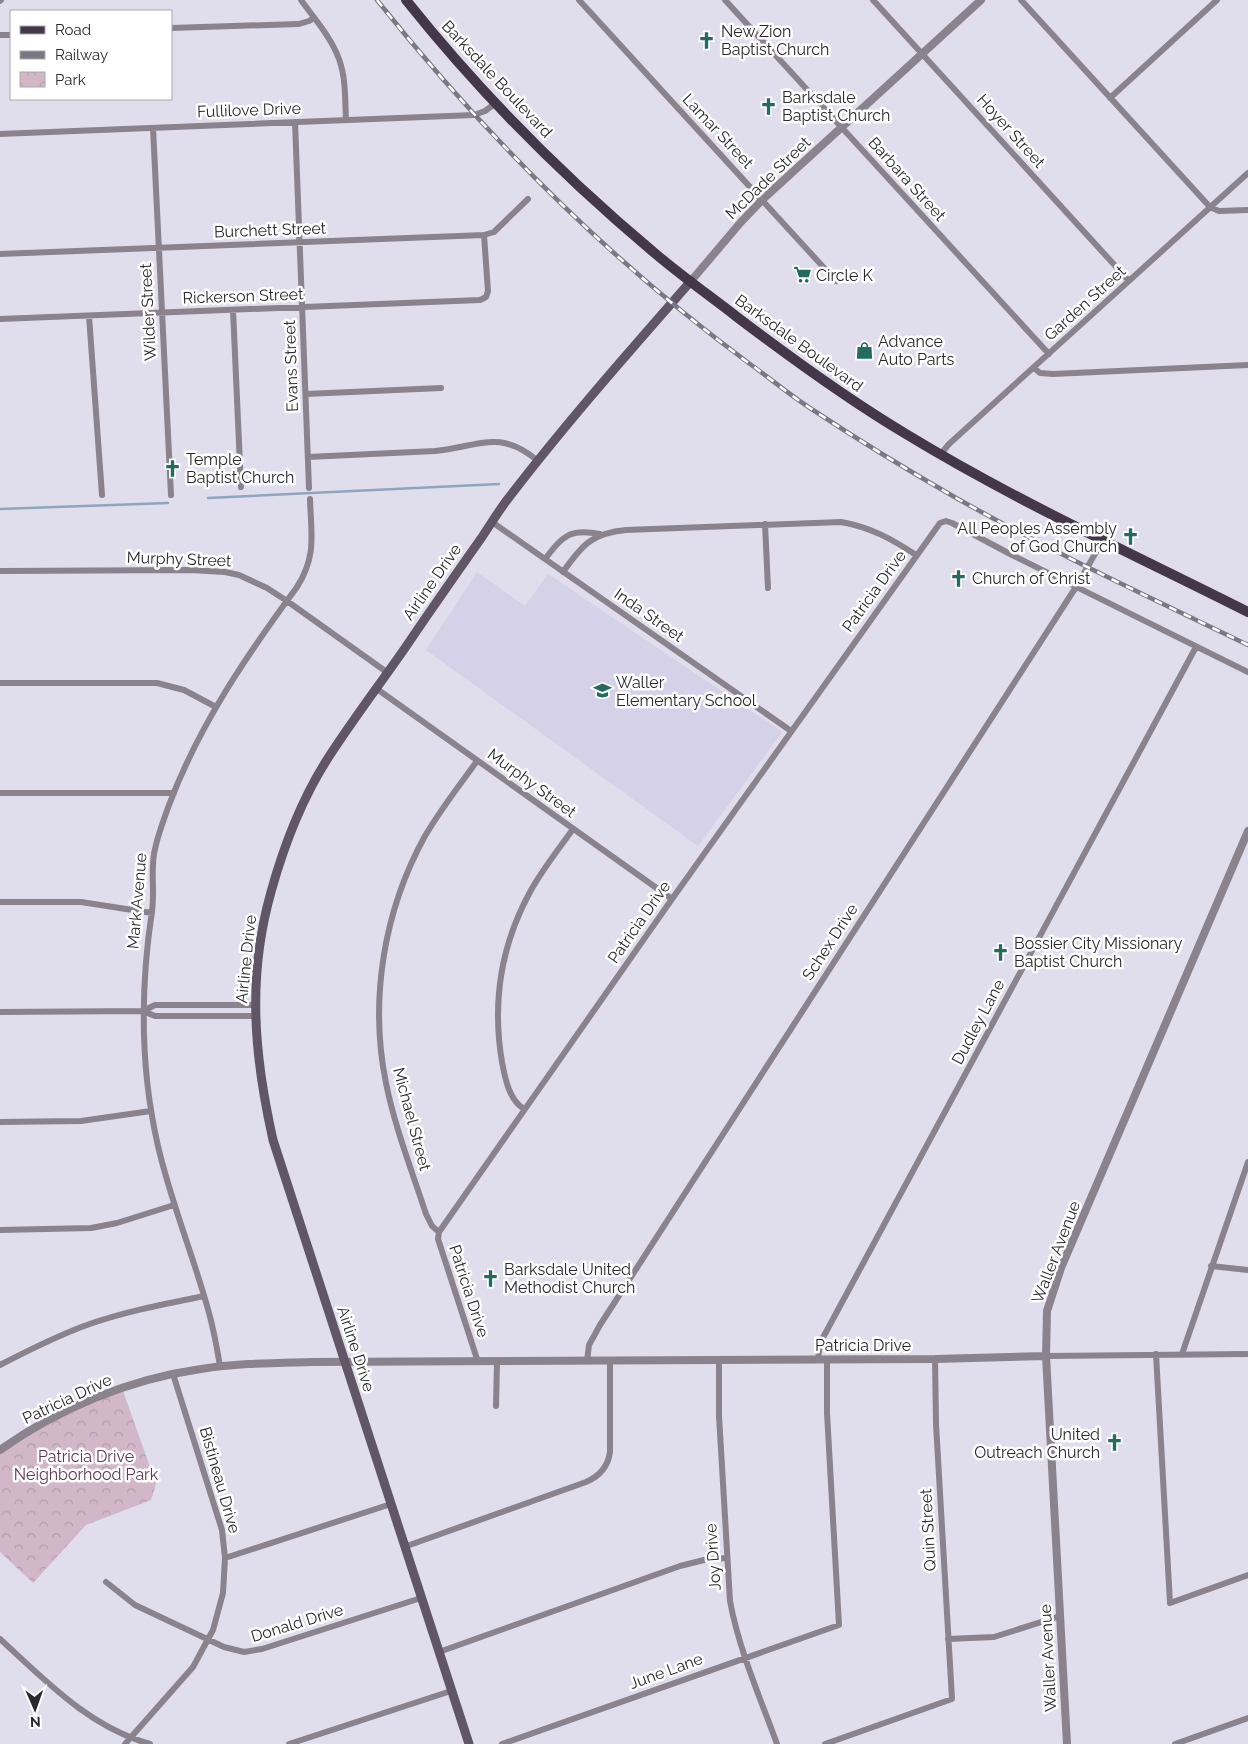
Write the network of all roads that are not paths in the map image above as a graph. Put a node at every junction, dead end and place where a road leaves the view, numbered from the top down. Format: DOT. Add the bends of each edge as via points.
graph roads {
  1 [pos="301,0"];
  2 [pos="406,0"];
  3 [pos="579,0"];
  4 [pos="725,0"];
  5 [pos="873,0"];
  6 [pos="981,0"];
  7 [pos="1021,0"];
  8 [pos="1217,0"];
  9 [pos="314,18"];
  10 [pos="172,28"];
  11 [pos="922,54"];
  12 [pos="1110,98"];
  13 [pos="496,103"];
  14 [pos="346,120"];
  15 [pos="295,122"];
  16 [pos="841,127"];
  17 [pos="154,128"];
  18 [pos="0,134"];
  19 [pos="1248,173"];
  20 [pos="528,199"];
  21 [pos="762,200"];
  22 [pos="1210,207"];
  23 [pos="1248,210"];
  24 [pos="484,235"];
  25 [pos="300,243"];
  26 [pos="159,248"];
  27 [pos="0,254"];
  28 [pos="691,281"];
  29 [pos="836,281"];
  30 [pos="1129,282"];
  31 [pos="302,308"];
  32 [pos="233,310"];
  33 [pos="162,313"];
  34 [pos="89,316"];
  35 [pos="0,319"];
  36 [pos="1049,354"];
  37 [pos="1248,365"];
  38 [pos="1034,368"];
  39 [pos="441,388"];
  40 [pos="306,394"];
  41 [pos="940,455"];
  42 [pos="308,457"];
  43 [pos="538,461"];
  44 [pos="241,487"];
  45 [pos="309,488"];
  46 [pos="170,495"];
  47 [pos="102,496"];
  48 [pos="310,499"];
  49 [pos="492,522"];
  50 [pos="765,524"];
  51 [pos="600,534"];
  52 [pos="1103,540"];
  53 [pos="916,555"];
  54 [pos="545,559"];
  55 [pos="0,571"];
  56 [pos="563,572"];
  57 [pos="1076,587"];
  58 [pos="768,588"];
  59 [pos="287,601"];
  60 [pos="1248,612"];
  61 [pos="1196,647"];
  62 [pos="1248,672"];
  63 [pos="388,673"];
  64 [pos="0,683"];
  65 [pos="377,690"];
  66 [pos="216,707"];
  67 [pos="791,730"];
  68 [pos="477,761"];
  69 [pos="174,792"];
  70 [pos="0,793"];
  71 [pos="573,829"];
  72 [pos="1248,831"];
  73 [pos="672,899"];
  74 [pos="0,902"];
  75 [pos="152,913"];
  76 [pos="256,1005"];
  77 [pos="143,1011"];
  78 [pos="0,1012"];
  79 [pos="256,1016"];
  80 [pos="524,1109"];
  81 [pos="151,1111"];
  82 [pos="0,1122"];
  83 [pos="1248,1162"];
  84 [pos="174,1205"];
  85 [pos="0,1230"];
  86 [pos="438,1232"];
  87 [pos="1211,1266"];
  88 [pos="1248,1270"];
  89 [pos="204,1296"];
  90 [pos="1156,1354"];
  91 [pos="1182,1354"];
  92 [pos="1248,1354"];
  93 [pos="1046,1356"];
  94 [pos="818,1359"];
  95 [pos="827,1359"];
  96 [pos="935,1359"];
  97 [pos="719,1360"];
  98 [pos="587,1361"];
  99 [pos="610,1361"];
  100 [pos="344,1362"];
  101 [pos="478,1362"];
  102 [pos="497,1362"];
  103 [pos="0,1365"];
  104 [pos="220,1366"];
  105 [pos="173,1374"];
  106 [pos="496,1406"];
  107 [pos="0,1450"];
  108 [pos="391,1504"];
  109 [pos="404,1547"];
  110 [pos="225,1558"];
  111 [pos="726,1558"];
  112 [pos="1248,1575"];
  113 [pos="106,1582"];
  114 [pos="421,1598"];
  115 [pos="1060,1616"];
  116 [pos="948,1639"];
  117 [pos="0,1640"];
  118 [pos="208,1640"];
  119 [pos="439,1652"];
  120 [pos="746,1657"];
  121 [pos="452,1691"];
  122 [pos="1248,1718"];
  123 [pos="130,1738"];
  124 [pos="125,1744"];
  125 [pos="150,1744"];
  126 [pos="289,1744"];
  127 [pos="469,1744"];
  128 [pos="502,1744"];
  129 [pos="777,1744"];
  130 [pos="825,1744"];
  131 [pos="1067,1744"];
  132 [pos="1175,1744"];
  1 -- 9 [label="street"];
  2 -- 13 [label="main road, Barksdale Boulevard"];
  3 -- 21 [label="street, Lamar Street"];
  4 -- 16 [label="street, Barbara Street"];
  5 -- 11 [label="street, Hoyer Street"];
  6 -- 11 [label="street, McDade Street"];
  7 -- 12 [label="street"];
  8 -- 12 [label="street"];
  9 -- 10 [label="street" via="299,24"];
  9 -- 14 [label="street" via="339,59"];
  11 -- 16 [label="street, McDade Street"];
  11 -- 30 [label="street, Hoyer Street"];
  12 -- 22 [label="street"];
  13 -- 14 [label="street, Fullilove Drive" via="486,112 474,115"];
  13 -- 28 [label="main road, Barksdale Boulevard" via="594,200"];
  14 -- 15 [label="street, Fullilove Drive"];
  15 -- 17 [label="street, Fullilove Drive"];
  15 -- 25 [label="street, Evans Street"];
  16 -- 21 [label="street, McDade Street"];
  16 -- 36 [label="street, Barbara Street"];
  17 -- 18 [label="street, Fullilove Drive"];
  17 -- 26 [label="street, Wilder Street"];
  19 -- 22 [label="street, Garden Street"];
  20 -- 24 [label="street" via="494,232"];
  21 -- 28 [label="street, McDade Street"];
  21 -- 29 [label="street, Lamar Street"];
  22 -- 23 [label="street" via="1224,212"];
  22 -- 30 [label="street, Garden Street"];
  24 -- 25 [label="street, Burchett Street"];
  24 -- 31 [label="street, Rickerson Street" via="486,297"];
  25 -- 26 [label="street, Burchett Street"];
  25 -- 31 [label="street, Evans Street"];
  26 -- 27 [label="street, Burchett Street"];
  26 -- 33 [label="street, Wilder Street"];
  28 -- 41 [label="main road, Barksdale Boulevard" via="825,382"];
  28 -- 43 [label="main road, Airline Drive"];
  30 -- 36 [label="street, Garden Street"];
  31 -- 32 [label="street, Rickerson Street"];
  31 -- 40 [label="street, Evans Street"];
  32 -- 33 [label="street, Rickerson Street"];
  32 -- 44 [label="street"];
  33 -- 34 [label="street, Rickerson Street"];
  33 -- 46 [label="street, Wilder Street"];
  34 -- 35 [label="street, Rickerson Street"];
  34 -- 47 [label="street"];
  36 -- 38 [label="street, Garden Street"];
  37 -- 38 [label="street" via="1053,374 1040,373"];
  38 -- 41 [label="street, Garden Street"];
  39 -- 40 [label="street"];
  40 -- 42 [label="street, Evans Street"];
  41 -- 52 [label="main road, Barksdale Boulevard"];
  42 -- 43 [label="street" via="434,451 486,441 512,444"];
  42 -- 45 [label="street, Evans Street"];
  43 -- 49 [label="main road, Airline Drive"];
  48 -- 59 [label="street, Mark Avenue" via="310,558 302,580"];
  49 -- 54 [label="street, Inda Street"];
  49 -- 63 [label="main road, Airline Drive"];
  50 -- 51 [label="street"];
  50 -- 53 [label="street" via="832,522 858,525 874,530"];
  50 -- 58 [label="street"];
  51 -- 54 [label="street" via="570,534 558,542"];
  51 -- 56 [label="street" via="582,548"];
  52 -- 57 [label="street, Schex Drive"];
  52 -- 60 [label="main road, Barksdale Boulevard"];
  53 -- 57 [label="street, Patricia Drive" via="938,525 946,521"];
  53 -- 67 [label="street, Patricia Drive"];
  54 -- 56 [label="street, Inda Street"];
  55 -- 59 [label="street, Murphy Street" via="225,572 252,580"];
  56 -- 67 [label="street, Inda Street"];
  57 -- 61 [label="street"];
  57 -- 98 [label="street, Schex Drive" via="600,1325 589,1345"];
  59 -- 63 [label="street, Murphy Street"];
  59 -- 66 [label="street, Mark Avenue"];
  61 -- 62 [label="street"];
  61 -- 94 [label="street, Dudley Lane" via="826,1332"];
  63 -- 65 [label="main road, Airline Drive"];
  64 -- 66 [label="street" via="157,683 184,690"];
  65 -- 68 [label="street, Murphy Street"];
  65 -- 76 [label="main road, Airline Drive" via="329,756 287,843 270,894 260,947"];
  66 -- 69 [label="street, Mark Avenue"];
  67 -- 73 [label="street, Patricia Drive"];
  68 -- 71 [label="street, Murphy Street"];
  68 -- 86 [label="street, Michael Street" via="434,821 409,869 388,936 380,987 381,1048 389,1097 426,1214"];
  69 -- 70 [label="street"];
  69 -- 75 [label="street, Mark Avenue" via="155,848"];
  71 -- 73 [label="street, Murphy Street"];
  71 -- 80 [label="street" via="530,892 509,938 502,967 497,1008 501,1056 512,1096"];
  72 -- 93 [label="street, Waller Avenue" via="1055,1284 1047,1311"];
  73 -- 80 [label="street, Patricia Drive"];
  74 -- 75 [label="street" via="81,902"];
  75 -- 77 [label="street, Mark Avenue" via="145,958"];
  76 -- 77 [label="street" via="155,1005"];
  76 -- 79 [label="main road, Airline Drive"];
  77 -- 78 [label="street"];
  77 -- 79 [label="street" via="155,1016"];
  77 -- 81 [label="street, Mark Avenue" via="144,1059"];
  79 -- 100 [label="main road, Airline Drive" via="260,1074 273,1140"];
  80 -- 86 [label="street, Patricia Drive"];
  81 -- 82 [label="street" via="81,1121"];
  81 -- 84 [label="street, Mark Avenue"];
  83 -- 87 [label="street"];
  84 -- 85 [label="street" via="104,1226 68,1230"];
  84 -- 89 [label="street, Mark Avenue"];
  86 -- 101 [label="street, Patricia Drive"];
  87 -- 88 [label="street"];
  87 -- 91 [label="street"];
  89 -- 103 [label="street" via="86,1325"];
  89 -- 104 [label="street, Mark Avenue"];
  90 -- 91 [label="street, Patricia Drive"];
  90 -- 93 [label="street, Patricia Drive"];
  90 -- 112 [label="street" via="1170,1603"];
  91 -- 92 [label="street, Patricia Drive"];
  93 -- 96 [label="street, Patricia Drive"];
  93 -- 115 [label="street, Waller Avenue"];
  94 -- 95 [label="street, Patricia Drive"];
  94 -- 97 [label="street, Patricia Drive"];
  95 -- 96 [label="street, Patricia Drive"];
  95 -- 120 [label="street, June Lane" via="839,1625"];
  96 -- 116 [label="street, Quin Street"];
  97 -- 99 [label="street, Patricia Drive"];
  97 -- 111 [label="street, Joy Drive"];
  98 -- 99 [label="street, Patricia Drive"];
  98 -- 102 [label="street, Patricia Drive"];
  99 -- 109 [label="street" via="610,1452 599,1475"];
  100 -- 101 [label="street, Patricia Drive"];
  100 -- 104 [label="street, Patricia Drive"];
  100 -- 108 [label="main road, Airline Drive"];
  101 -- 102 [label="street, Patricia Drive"];
  102 -- 106 [label="street"];
  104 -- 105 [label="street, Patricia Drive"];
  105 -- 107 [label="street, Patricia Drive" via="122,1388 81,1404"];
  105 -- 110 [label="street, Bistineau Drive" via="220,1520"];
  108 -- 109 [label="main road, Airline Drive"];
  108 -- 110 [label="street"];
  109 -- 114 [label="main road, Airline Drive"];
  110 -- 118 [label="street, Bistineau Drive" via="221,1602"];
  111 -- 119 [label="street" via="680,1566"];
  111 -- 120 [label="street, Joy Drive" via="731,1609"];
  113 -- 118 [label="street, Donald Drive" via="135,1605"];
  114 -- 118 [label="street, Donald Drive" via="252,1652 229,1650"];
  114 -- 119 [label="main road, Airline Drive"];
  115 -- 116 [label="street" via="994,1637"];
  115 -- 131 [label="street, Waller Avenue"];
  116 -- 130 [label="street, Quin Street" via="952,1699"];
  117 -- 123 [label="street" via="71,1703"];
  118 -- 123 [label="street, Bistineau Drive" via="185,1677"];
  119 -- 121 [label="main road, Airline Drive"];
  120 -- 128 [label="street, June Lane"];
  120 -- 129 [label="street, Joy Drive"];
  121 -- 126 [label="street"];
  121 -- 127 [label="main road, Airline Drive"];
  122 -- 132 [label="street"];
  123 -- 124 [label="street, Bistineau Drive"];
  123 -- 125 [label="street"];
}
